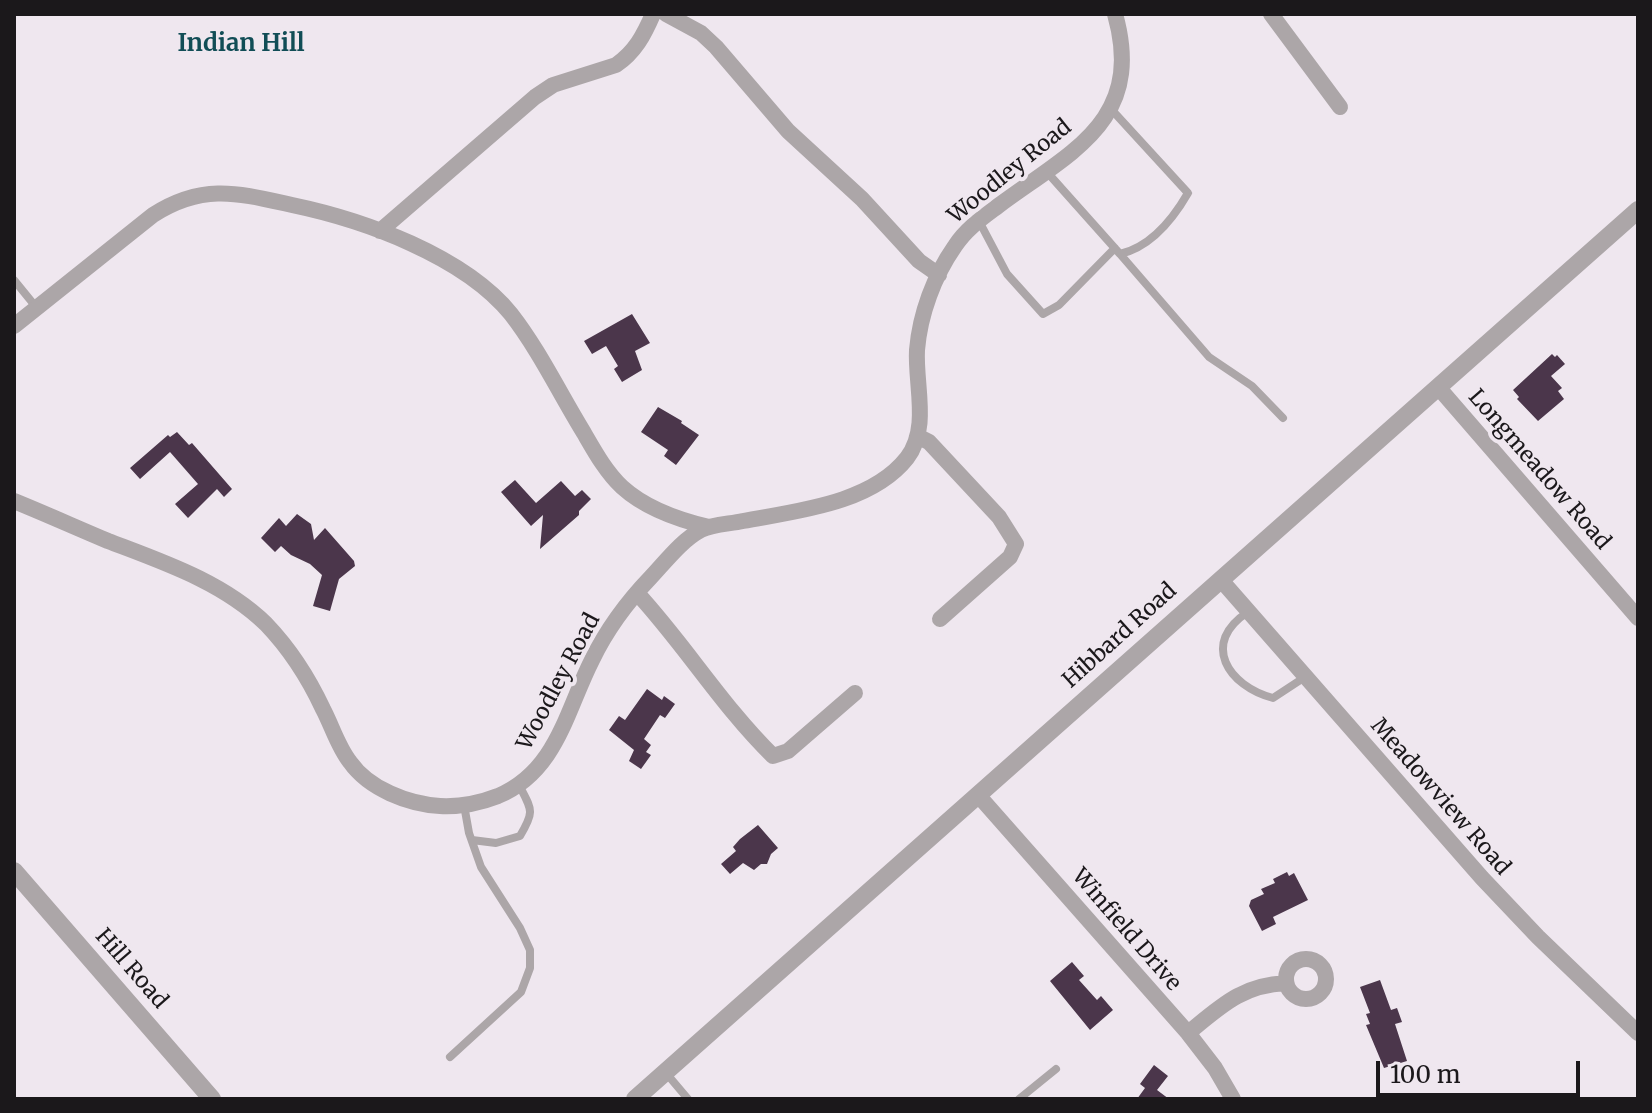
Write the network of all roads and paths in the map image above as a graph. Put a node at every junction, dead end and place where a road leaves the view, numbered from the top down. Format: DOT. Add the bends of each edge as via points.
graph roads {
  1 [pos="653,14"];
  2 [pos="666,14"];
  3 [pos="1115,14"];
  4 [pos="1271,14"];
  5 [pos="1340,107"];
  6 [pos="1111,109"];
  7 [pos="1046,170"];
  8 [pos="1638,210"];
  9 [pos="979,221"];
  10 [pos="380,231"];
  11 [pos="1117,251"];
  12 [pos="939,275"];
  13 [pos="14,280"];
  14 [pos="36,307"];
  15 [pos="14,326"];
  16 [pos="1438,387"];
  17 [pos="1283,418"];
  18 [pos="917,436"];
  19 [pos="14,501"];
  20 [pos="709,527"];
  21 [pos="1221,580"];
  22 [pos="637,593"];
  23 [pos="1249,612"];
  24 [pos="1638,618"];
  25 [pos="940,619"];
  26 [pos="1305,677"];
  27 [pos="855,693"];
  28 [pos="519,785"];
  29 [pos="978,795"];
  30 [pos="464,805"];
  31 [pos="472,840"];
  32 [pos="14,871"];
  33 [pos="1286,983"];
  34 [pos="1188,1033"];
  35 [pos="1638,1033"];
  36 [pos="450,1057"];
  37 [pos="1056,1069"];
  38 [pos="665,1072"];
  39 [pos="212,1099"];
  40 [pos="635,1099"];
  41 [pos="688,1099"];
  42 [pos="1019,1099"];
  43 [pos="1233,1099"];
  1 -- 10 [label="street" via="644,36 624,59 535,97"];
  2 -- 12 [label="street" via="716,47 777,119"];
  3 -- 6 [label="street, Woodley Road" via="1122,72"];
  4 -- 5 [label="street"];
  6 -- 7 [label="street, Woodley Road" via="1083,143"];
  6 -- 11 [label="lane" via="1188,193 1172,219 1132,251"];
  7 -- 9 [label="street, Woodley Road"];
  7 -- 11 [label="lane"];
  8 -- 16 [label="street, Hibbard Road"];
  9 -- 11 [label="lane" via="1007,274 1043,314"];
  9 -- 12 [label="street, Woodley Road" via="962,235"];
  10 -- 14 [label="street, Woodley Road" via="281,202 199,194 174,201 153,215"];
  10 -- 20 [label="street, Woodley Road" via="445,260 504,306 624,489 661,511"];
  11 -- 17 [label="lane" via="1209,357 1252,386"];
  12 -- 18 [label="street, Woodley Road" via="917,348"];
  13 -- 14 [label="lane"];
  14 -- 15 [label="street, Woodley Road"];
  16 -- 21 [label="street, Hibbard Road"];
  16 -- 24 [label="street, Longmeadow Road"];
  18 -- 20 [label="street, Woodley Road" via="894,471 842,500"];
  18 -- 25 [label="street" via="929,442 999,517 1016,544 1010,557"];
  19 -- 30 [label="street, Woodley Road" via="227,594 280,640 358,772 380,788 418,802"];
  20 -- 22 [label="street, Woodley Road" via="678,549"];
  21 -- 23 [label="street, Meadowview Road"];
  21 -- 29 [label="street, Hibbard Road"];
  22 -- 27 [label="street" via="713,691 773,756 788,751"];
  22 -- 28 [label="street, Woodley Road" via="592,660 547,758"];
  23 -- 26 [label="street, Meadowview Road"];
  23 -- 26 [label="lane" via="1223,636 1224,658 1236,680 1273,698"];
  26 -- 35 [label="street, Meadowview Road" via="1509,908"];
  28 -- 30 [label="street, Woodley Road" via="484,802"];
  28 -- 31 [label="lane" via="530,818 520,836 496,843"];
  29 -- 34 [label="street, Winfield Drive"];
  29 -- 38 [label="street, Hibbard Road"];
  30 -- 31 [label="lane"];
  31 -- 36 [label="lane" via="481,867 530,950 530,968 521,992"];
  32 -- 39 [label="street, Hill Road"];
  33 -- 34 [label="street" via="1246,990"];
  34 -- 43 [label="street, Winfield Drive"];
  37 -- 42 [label="lane"];
  38 -- 40 [label="street, Hibbard Road"];
  38 -- 41 [label="lane"];
}
